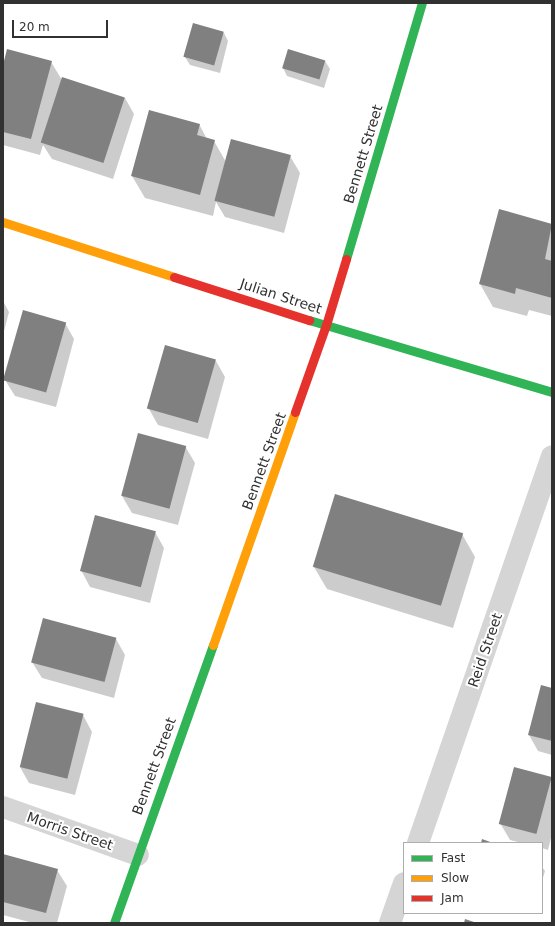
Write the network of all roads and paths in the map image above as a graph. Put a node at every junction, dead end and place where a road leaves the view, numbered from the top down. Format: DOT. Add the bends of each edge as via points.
graph roads {
  1 [pos="422,3"];
  2 [pos="3,222"];
  3 [pos="326,325"];
  4 [pos="552,392"];
  5 [pos="552,457"];
  6 [pos="3,807"];
  7 [pos="418,842"];
  8 [pos="138,855"];
  9 [pos="403,886"];
  10 [pos="114,923"];
  11 [pos="390,923"];
  1 -- 3 [label="street, Bennett Street"];
  2 -- 3 [label="street, Julian Street"];
  3 -- 4 [label="street, Julian Street"];
  3 -- 8 [label="street, Bennett Street"];
  5 -- 7 [label="street, Reid Street"];
  6 -- 8 [label="street, Morris Street"];
  8 -- 10 [label="street, Bennett Street"];
  9 -- 11 [label="street"];
}
